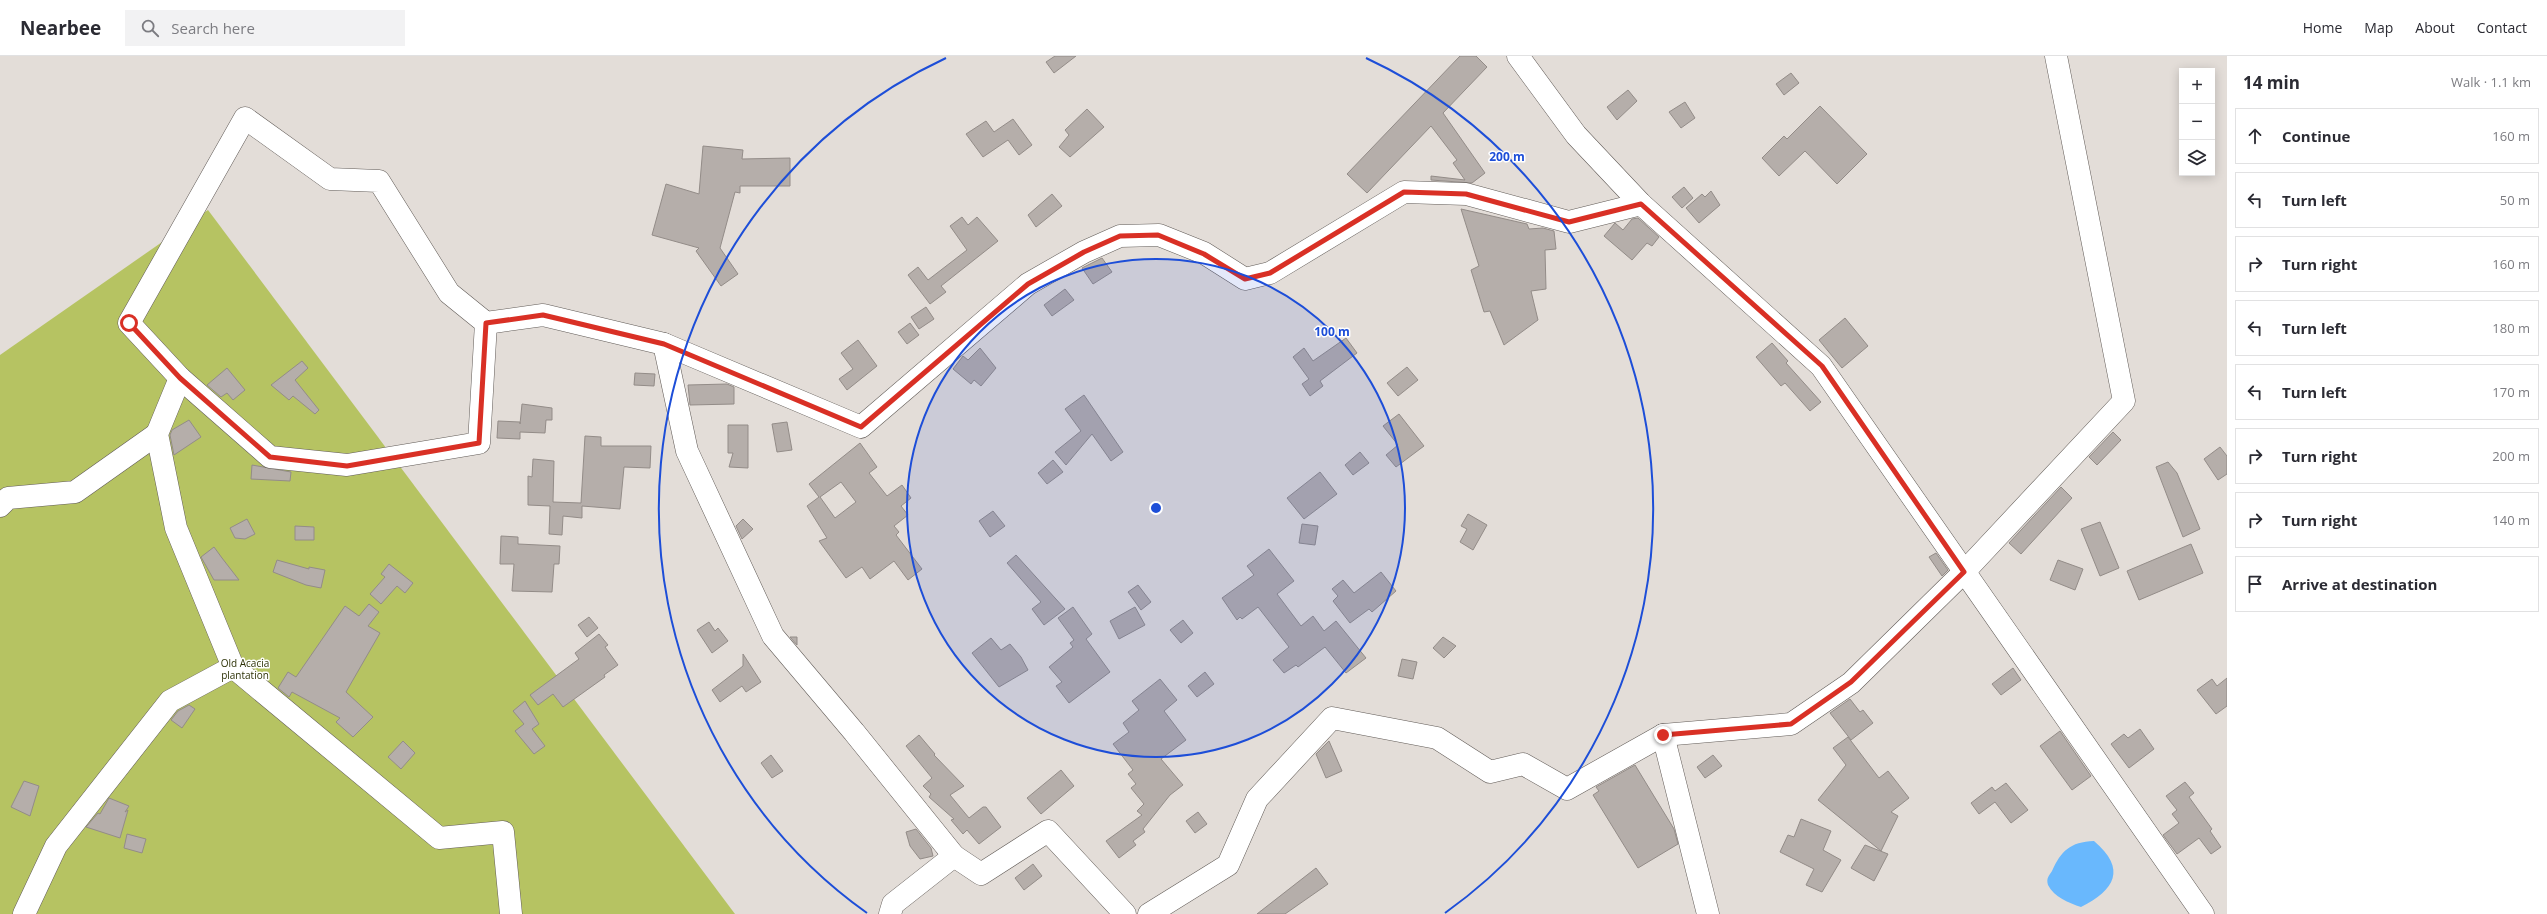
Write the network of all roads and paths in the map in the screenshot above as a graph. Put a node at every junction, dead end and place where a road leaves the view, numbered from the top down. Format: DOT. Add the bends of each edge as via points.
graph roads {
  1 [pos="1518,56"];
  2 [pos="2056,56"];
  3 [pos="1641,204"];
  4 [pos="486,323"];
  5 [pos="664,344"];
  6 [pos="180,378"];
  7 [pos="157,434"];
  8 [pos="0,506"];
  9 [pos="1964,572"];
  10 [pos="232,667"];
  11 [pos="1663,735"];
  12 [pos="954,856"];
  13 [pos="24,914"];
  14 [pos="511,914"];
  15 [pos="890,914"];
  16 [pos="1125,914"];
  17 [pos="1149,914"];
  18 [pos="1708,914"];
  19 [pos="2203,914"];
  1 -- 3 [label="street" via="1576,135"];
  2 -- 9 [label="street" via="2124,401"];
  3 -- 5 [label="street" via="1569,222 1466,194 1404,192 1270,273 1245,279 1204,254 1158,235 1120,236 1084,252 1028,284 861,427"];
  3 -- 9 [label="street" via="1822,366"];
  4 -- 5 [label="street" via="543,315"];
  4 -- 6 [label="street" via="479,443 347,466 270,457"];
  4 -- 6 [label="street" via="449,293 379,181 330,179 245,118 129,323"];
  5 -- 12 [label="street" via="688,451 773,636"];
  6 -- 7 [label="street"];
  7 -- 8 [label="street" via="75,492 8,498"];
  7 -- 10 [label="street" via="176,528"];
  9 -- 11 [label="street" via="1851,682 1791,724"];
  9 -- 19 [label="street"];
  10 -- 13 [label="street" via="170,701 56,846"];
  10 -- 14 [label="street" via="439,838 503,832"];
  11 -- 17 [label="street" via="1567,789 1524,764 1490,772 1437,738 1332,718 1257,799 1228,865"];
  11 -- 18 [label="street"];
  12 -- 15 [label="street" via="893,904"];
  12 -- 16 [label="street" via="981,874 1048,831"];
}
